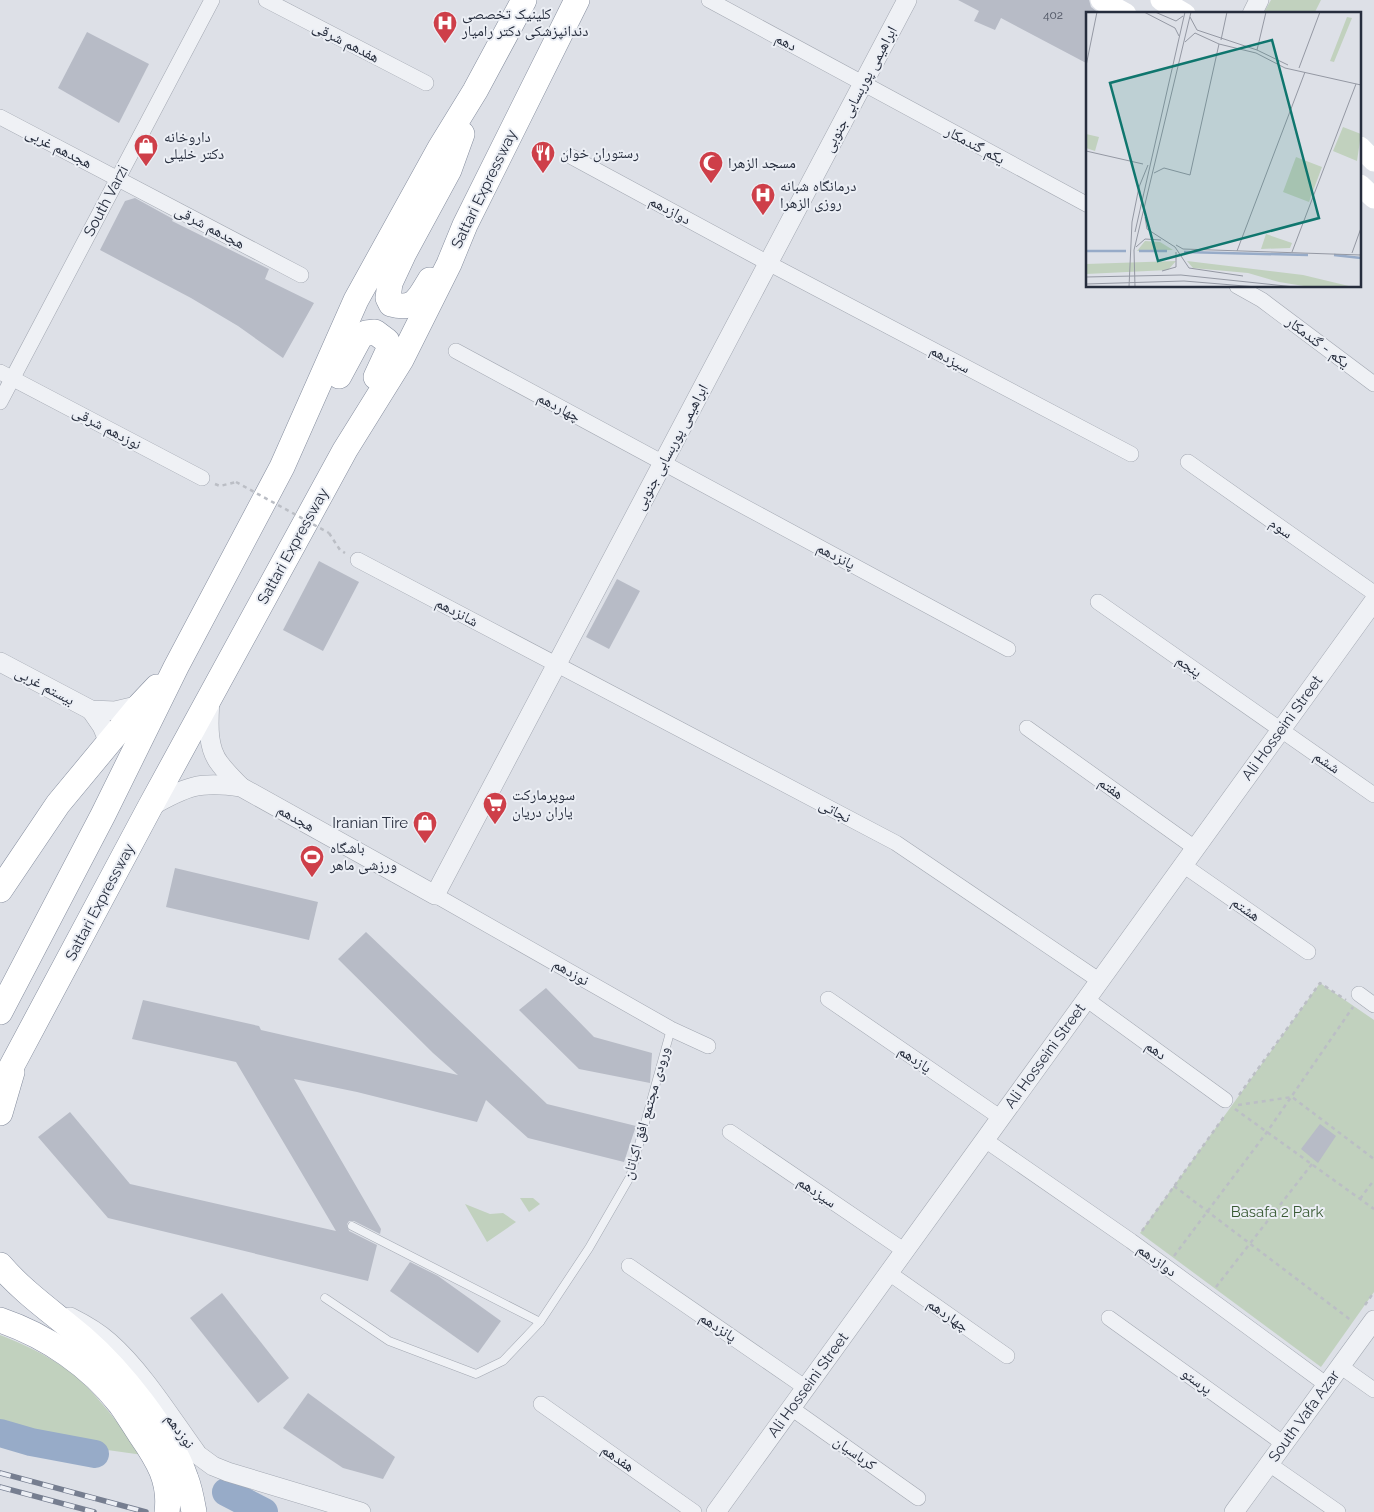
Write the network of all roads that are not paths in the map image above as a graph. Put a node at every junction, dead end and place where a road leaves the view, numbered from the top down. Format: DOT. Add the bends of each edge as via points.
graph roads {
  1 [pos="212,0"];
  2 [pos="266,0"];
  3 [pos="524,0"];
  4 [pos="577,0"];
  5 [pos="709,0"];
  6 [pos="907,0"];
  7 [pos="1101,0"];
  8 [pos="1161,0"];
  9 [pos="1260,0"];
  10 [pos="1122,12"];
  11 [pos="1182,12"];
  12 [pos="1253,12"];
  13 [pos="426,83"];
  14 [pos="863,84"];
  15 [pos="475,91"];
  16 [pos="0,117"];
  17 [pos="1362,149"];
  18 [pos="572,157"];
  19 [pos="1374,161"];
  20 [pos="118,178"];
  21 [pos="1362,187"];
  22 [pos="1374,198"];
  23 [pos="1086,205"];
  24 [pos="465,225"];
  25 [pos="768,263"];
  26 [pos="301,275"];
  27 [pos="1241,288"];
  28 [pos="456,351"];
  29 [pos="6,375"];
  30 [pos="1374,384"];
  31 [pos="0,402"];
  32 [pos="345,450"];
  33 [pos="1131,454"];
  34 [pos="1188,462"];
  35 [pos="663,463"];
  36 [pos="282,467"];
  37 [pos="202,478"];
  38 [pos="358,560"];
  39 [pos="1374,593"];
  40 [pos="1374,600"];
  41 [pos="1098,602"];
  42 [pos="1008,649"];
  43 [pos="0,662"];
  44 [pos="557,664"];
  45 [pos="176,667"];
  46 [pos="210,697"];
  47 [pos="140,705"];
  48 [pos="91,710"];
  49 [pos="1027,728"];
  50 [pos="1281,730"];
  51 [pos="109,743"];
  52 [pos="241,787"];
  53 [pos="1374,795"];
  54 [pos="150,807"];
  55 [pos="1195,848"];
  56 [pos="1183,865"];
  57 [pos="0,890"];
  58 [pos="435,895"];
  59 [pos="1308,952"];
  60 [pos="1100,981"];
  61 [pos="1086,999"];
  62 [pos="828,1000"];
  63 [pos="1356,1000"];
  64 [pos="1374,1004"];
  65 [pos="0,1012"];
  66 [pos="671,1029"];
  67 [pos="708,1046"];
  68 [pos="16,1060"];
  69 [pos="0,1088"];
  70 [pos="1229,1104"];
  71 [pos="0,1112"];
  72 [pos="1001,1118"];
  73 [pos="730,1132"];
  74 [pos="985,1140"];
  75 [pos="352,1226"];
  76 [pos="905,1251"];
  77 [pos="0,1265"];
  78 [pos="629,1266"];
  79 [pos="889,1273"];
  80 [pos="33,1297"];
  81 [pos="325,1298"];
  82 [pos="1369,1313"];
  83 [pos="1109,1318"];
  84 [pos="0,1320"];
  85 [pos="540,1322"];
  86 [pos="1007,1356"];
  87 [pos="1340,1366"];
  88 [pos="1327,1384"];
  89 [pos="806,1388"];
  90 [pos="1374,1390"];
  91 [pos="541,1404"];
  92 [pos="791,1408"];
  93 [pos="1284,1444"];
  94 [pos="1269,1464"];
  95 [pos="918,1498"];
  96 [pos="167,1512"];
  97 [pos="194,1512"];
  98 [pos="361,1512"];
  99 [pos="694,1512"];
  100 [pos="716,1512"];
  101 [pos="1234,1512"];
  102 [pos="1338,1512"];
  1 -- 20 [label="street, South Varzi"];
  2 -- 13 [label="street, هفدهم شرقی"];
  3 -- 15 [label="highway"];
  4 -- 24 [label="highway, Sattari Expressway"];
  5 -- 14 [label="street, دهم"];
  6 -- 14 [label="street, ابراهیمی پوربسابی جنوبی"];
  7 -- 10 [label="main road"];
  8 -- 11 [label="main road"];
  9 -- 12 [label="street"];
  14 -- 23 [label="street, یکم گندمکار"];
  14 -- 25 [label="street, ابراهیمی پوربسابی جنوبی"];
  15 -- 24 [label="highway" via="449,170 390,283 388,298 391,304 405,307 418,300"];
  15 -- 36 [label="highway" via="356,300"];
  16 -- 20 [label="street, هجدهم غربی"];
  17 -- 19 [label="main road"];
  18 -- 25 [label="street, دوازدهم"];
  20 -- 26 [label="street, هجدهم شرقی"];
  20 -- 29 [label="street, South Varzi"];
  21 -- 22 [label="main road"];
  24 -- 32 [label="highway, Sattari Expressway" via="401,360"];
  25 -- 33 [label="street, سیزدهم"];
  25 -- 35 [label="street, ابراهیمی پوربسابی جنوبی"];
  27 -- 30 [label="street, یکم - گندمکار" via="1262,300"];
  28 -- 35 [label="street, چهاردهم"];
  29 -- 31 [label="street, South Varzi"];
  29 -- 37 [label="street, نوزدهم شرقی"];
  32 -- 36 [label="highway" via="389,349 387,341 375,332 360,337 298,446"];
  32 -- 46 [label="highway, Sattari Expressway"];
  34 -- 39 [label="street, سوم"];
  35 -- 42 [label="street, پانزدهم"];
  35 -- 44 [label="street, ابراهیمی پوربسابی جنوبی"];
  36 -- 45 [label="highway"];
  38 -- 44 [label="street, شانزدهم"];
  40 -- 50 [label="street, Ali Hosseini Street"];
  41 -- 50 [label="street, پنجم"];
  43 -- 48 [label="street, بیستم غربی"];
  44 -- 58 [label="street, ابراهیمی پوربسابی جنوبی"];
  44 -- 60 [label="street, نجاتی" via="896,843"];
  45 -- 47 [label="highway"];
  45 -- 65 [label="highway"];
  46 -- 52 [label="street" via="212,747 218,763"];
  46 -- 54 [label="highway, Sattari Expressway"];
  47 -- 48 [label="street" via="115,711"];
  47 -- 51 [label="highway"];
  48 -- 51 [label="street"];
  49 -- 55 [label="street, هفتم"];
  50 -- 53 [label="street, ششم"];
  50 -- 55 [label="street, Ali Hosseini Street"];
  51 -- 57 [label="highway" via="58,804"];
  52 -- 54 [label="street, هجدهم" via="201,784 178,791"];
  52 -- 58 [label="street, هجدهم"];
  54 -- 68 [label="highway, Sattari Expressway"];
  55 -- 56 [label="street, Ali Hosseini Street"];
  56 -- 59 [label="street, هشتم"];
  56 -- 60 [label="street, Ali Hosseini Street"];
  58 -- 66 [label="street, نوزدهم"];
  60 -- 61 [label="street, Ali Hosseini Street"];
  61 -- 70 [label="street, دهم"];
  61 -- 72 [label="street, Ali Hosseini Street"];
  62 -- 72 [label="street, یازدهم"];
  63 -- 64 [label="street"];
  66 -- 67 [label="street, نوزدهم"];
  66 -- 85 [label="lane, ورودی مجتمع افق اکباتان" via="630,1178"];
  68 -- 69 [label="highway, Sattari Expressway"];
  68 -- 71 [label="highway"];
  72 -- 74 [label="street, Ali Hosseini Street"];
  73 -- 76 [label="street, سیزدهم"];
  74 -- 76 [label="street, Ali Hosseini Street"];
  74 -- 88 [label="street, دوازدهم" via="1131,1241"];
  75 -- 85 [label="lane"];
  76 -- 79 [label="street, Ali Hosseini Street"];
  77 -- 80 [label="highway"];
  78 -- 89 [label="street, پانزدهم"];
  79 -- 86 [label="street, چهاردهم"];
  79 -- 89 [label="street, Ali Hosseini Street"];
  80 -- 97 [label="highway" via="85,1339 145,1407 165,1436 186,1478"];
  80 -- 98 [label="street, نوزدهم" via="109,1342 133,1367 205,1461 228,1472"];
  81 -- 85 [label="lane, ورودی مجتمع افق اکباتان" via="390,1341 476,1374 503,1361"];
  82 -- 87 [label="street, South Vafa Azar"];
  83 -- 93 [label="street, پرستو"];
  84 -- 96 [label="highway" via="40,1336 68,1355 95,1377 121,1405 148,1446 167,1484"];
  87 -- 88 [label="street, South Vafa Azar"];
  87 -- 90 [label="street"];
  88 -- 93 [label="street, South Vafa Azar"];
  89 -- 92 [label="street, Ali Hosseini Street"];
  91 -- 99 [label="street, هفدهم"];
  92 -- 95 [label="street, کرباسیان"];
  92 -- 100 [label="street, Ali Hosseini Street"];
  93 -- 94 [label="street, South Vafa Azar"];
  94 -- 101 [label="street, South Vafa Azar"];
  94 -- 102 [label="street"];
}
